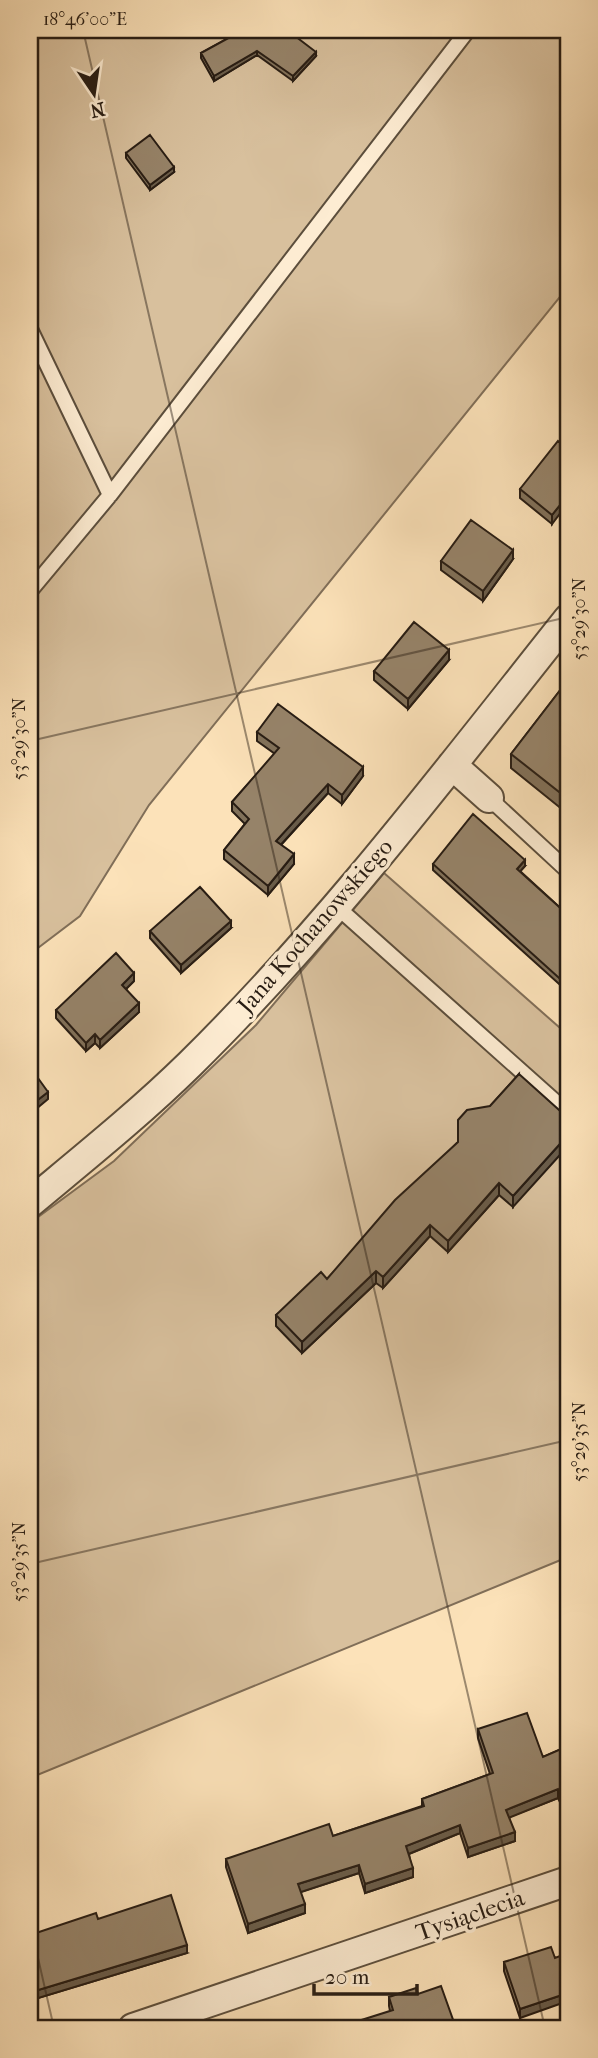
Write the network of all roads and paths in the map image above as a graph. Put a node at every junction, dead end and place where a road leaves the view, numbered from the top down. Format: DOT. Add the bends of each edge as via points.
graph roads {
  1 [pos="468,30"];
  2 [pos="30,329"];
  3 [pos="110,495"];
  4 [pos="30,591"];
  5 [pos="568,619"];
  6 [pos="452,765"];
  7 [pos="489,798"];
  8 [pos="566,865"];
  9 [pos="336,906"];
  10 [pos="568,1113"];
  11 [pos="30,1203"];
  12 [pos="568,1881"];
  13 [pos="133,2028"];
  1 -- 3 [label="lane"];
  2 -- 3 [label="lane"];
  3 -- 4 [label="lane"];
  5 -- 6 [label="street, Jana Kochanowskiego"];
  6 -- 7 [label="street"];
  6 -- 9 [label="street, Jana Kochanowskiego"];
  7 -- 8 [label="lane"];
  9 -- 10 [label="lane"];
  9 -- 11 [label="street, Jana Kochanowskiego" via="189,1065"];
  12 -- 13 [label="street, Tysiąclecia"];
}
